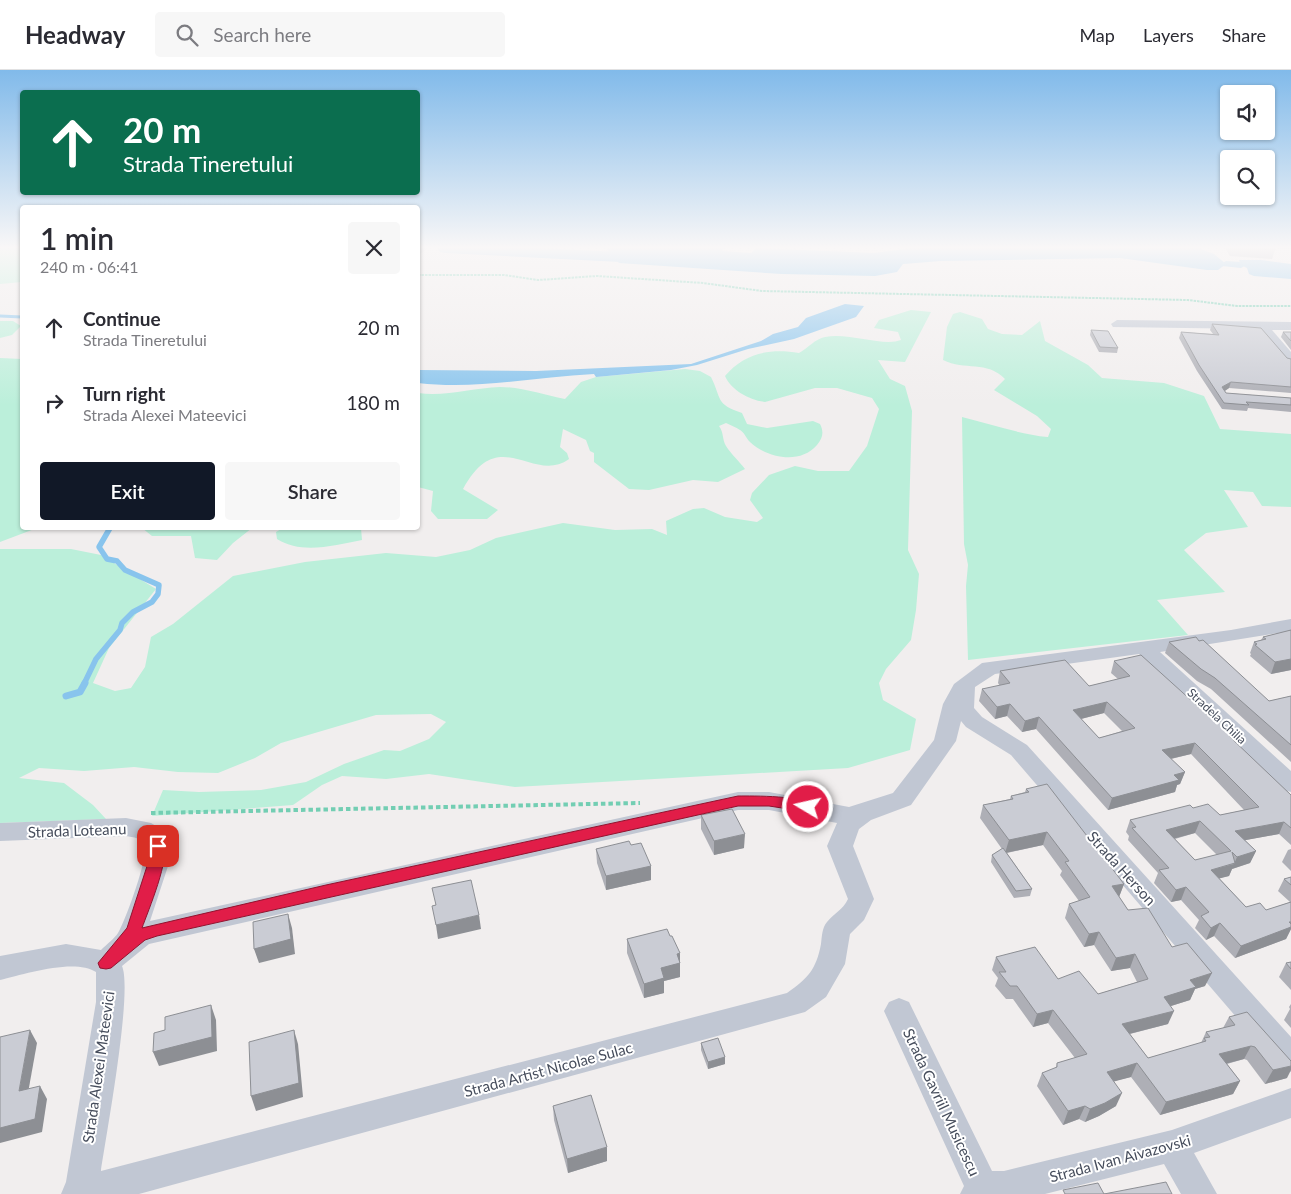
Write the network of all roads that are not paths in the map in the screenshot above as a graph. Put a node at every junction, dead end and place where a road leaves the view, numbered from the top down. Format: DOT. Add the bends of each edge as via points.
graph roads {
  1 [pos="1117,324"];
  2 [pos="1261,325"];
  3 [pos="1291,326"];
  4 [pos="1291,360"];
  5 [pos="1291,625"];
  6 [pos="1143,647"];
  7 [pos="966,682"];
  8 [pos="998,737"];
  9 [pos="945,741"];
  10 [pos="1291,784"];
  11 [pos="862,814"];
  12 [pos="0,832"];
  13 [pos="106,963"];
  14 [pos="0,968"];
  15 [pos="899,1011"];
  16 [pos="1291,1058"];
  17 [pos="1291,1103"];
  18 [pos="1172,1146"];
  19 [pos="986,1191"];
  20 [pos="80,1194"];
  21 [pos="1200,1194"];
  1 -- 2 [label="street"];
  2 -- 3 [label="street"];
  2 -- 4 [label="street"];
  5 -- 6 [label="street"];
  6 -- 7 [label="street" via="989,668"];
  6 -- 10 [label="street, Stradela Chilia"];
  7 -- 8 [label="street, Strada Herson" via="962,709 974,722"];
  7 -- 9 [label="street" via="954,704"];
  8 -- 9 [label="street" via="967,732"];
  8 -- 16 [label="street, Strada Herson" via="1019,750"];
  9 -- 11 [label="street" via="902,799"];
  11 -- 13 [label="street" via="837,814 769,801 738,801 155,930 139,936"];
  11 -- 20 [label="street, Strada Artist Nicolae Sulac" via="849,824 840,846 861,899 860,906 838,929 831,964 816,988 795,1003"];
  12 -- 13 [label="street, Strada Loteanu" via="142,829 148,824 158,846 157,860 134,929 126,943"];
  13 -- 14 [label="street" via="77,956 56,956"];
  13 -- 20 [label="street, Strada Alexei Mateevici" via="110,972 110,1002"];
  15 -- 19 [label="street, Strada Gavriil Musicescu"];
  17 -- 18 [label="street, Strada Ivan Aivazovski"];
  18 -- 19 [label="street, Strada Ivan Aivazovski"];
  18 -- 21 [label="street"];
}
